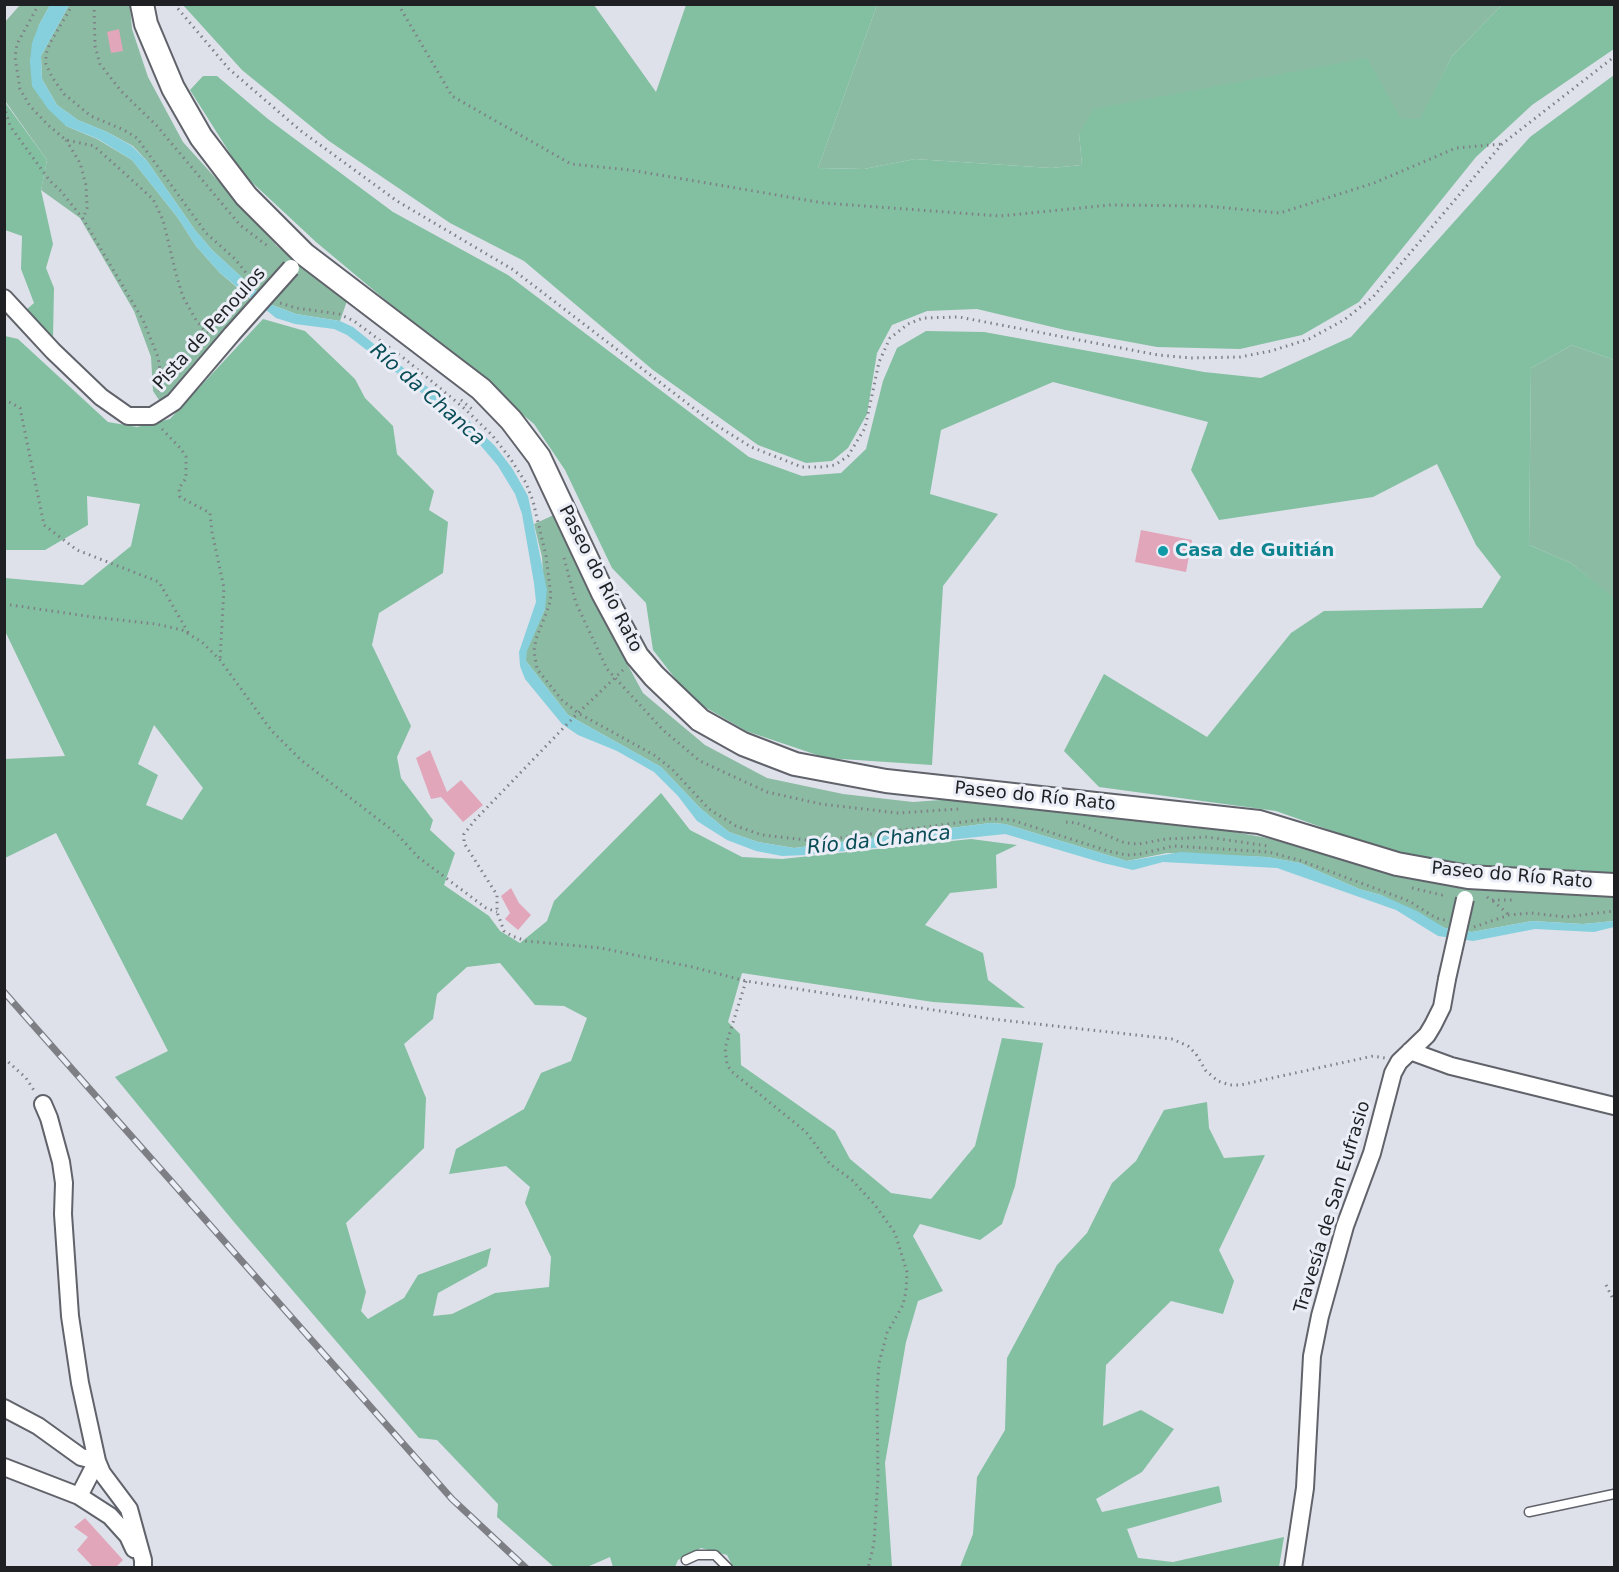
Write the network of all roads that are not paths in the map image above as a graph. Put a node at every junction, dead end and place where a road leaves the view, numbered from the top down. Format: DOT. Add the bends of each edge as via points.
graph roads {
  1 [pos="142,4"];
  2 [pos="297,262"];
  3 [pos="4,298"];
  4 [pos="1614,885"];
  5 [pos="1466,889"];
  6 [pos="1405,1056"];
  7 [pos="43,1104"];
  8 [pos="1614,1106"];
  9 [pos="4,1408"];
  10 [pos="97,1461"];
  11 [pos="4,1467"];
  12 [pos="1614,1494"];
  13 [pos="80,1496"];
  14 [pos="1529,1512"];
  15 [pos="686,1560"];
  16 [pos="138,1568"];
  17 [pos="143,1568"];
  18 [pos="728,1568"];
  19 [pos="1293,1568"];
  1 -- 2 [label="street, Paseo do Río Rato" via="146,24 173,88 201,137"];
  2 -- 3 [label="street, Pista de Penoulos, bridge" via="174,402 152,416 128,416 101,398"];
  2 -- 5 [label="street, Paseo do Río Rato" via="481,389 511,420 539,457 603,593 638,656 700,720 743,744 795,764 886,781 1259,822"];
  4 -- 5 [label="street, Paseo do Río Rato"];
  5 -- 6 [label="street, Travesía de San Eufrasio, bridge" via="1442,1007 1426,1035"];
  6 -- 8 [label="street"];
  6 -- 19 [label="street, Travesía de San Eufrasio" via="1391,1082 1320,1316 1312,1356 1305,1488"];
  7 -- 10 [label="street" via="61,1162 70,1316"];
  9 -- 10 [label="street" via="38,1426 81,1457"];
  10 -- 13 [label="street"];
  10 -- 17 [label="street" via="129,1509"];
  11 -- 13 [label="street"];
  12 -- 14 [label="lane"];
  13 -- 16 [label="street" via="110,1516 129,1536"];
  15 -- 18 [label="lane" via="714,1555"];
}
